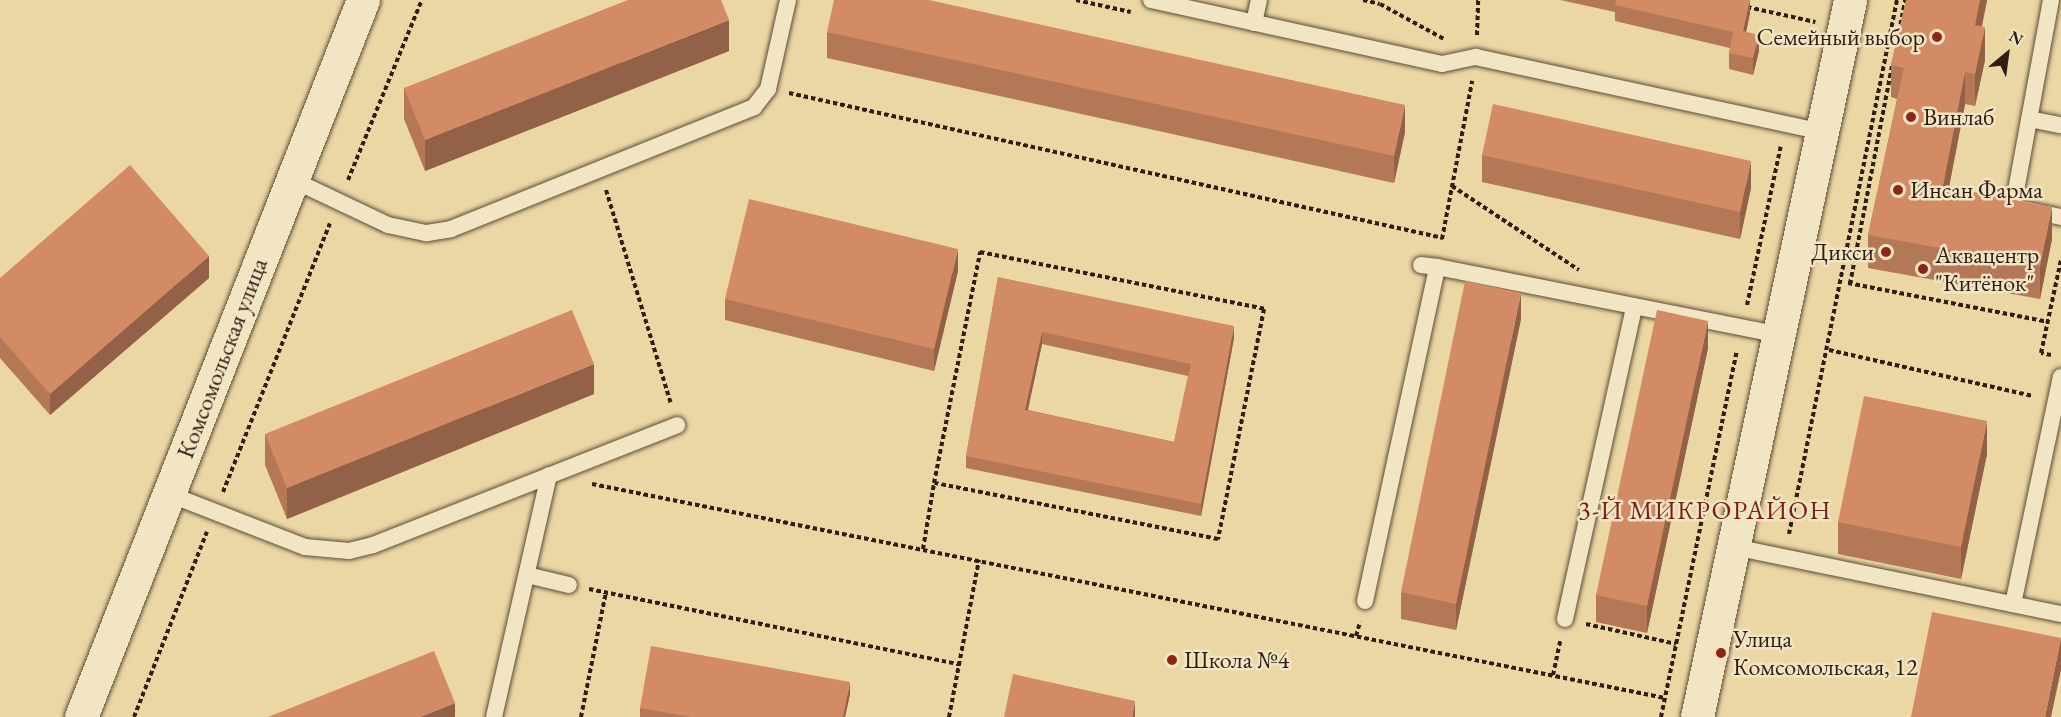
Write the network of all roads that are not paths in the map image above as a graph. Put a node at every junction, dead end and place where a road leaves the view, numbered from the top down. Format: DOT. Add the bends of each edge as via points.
graph roads {
  1 [pos="363,0"];
  2 [pos="788,0"];
  3 [pos="1151,0"];
  4 [pos="1259,0"];
  5 [pos="1850,0"];
  6 [pos="2051,0"];
  7 [pos="1254,23"];
  8 [pos="2029,119"];
  9 [pos="2061,125"];
  10 [pos="1822,132"];
  11 [pos="291,179"];
  12 [pos="2061,217"];
  13 [pos="1634,307"];
  14 [pos="1779,335"];
  15 [pos="2061,377"];
  16 [pos="677,425"];
  17 [pos="549,475"];
  18 [pos="169,495"];
  19 [pos="1734,547"];
  20 [pos="527,575"];
  21 [pos="569,585"];
  22 [pos="1365,601"];
  23 [pos="2013,604"];
  24 [pos="2061,614"];
  25 [pos="1565,620"];
  26 [pos="81,717"];
  27 [pos="494,717"];
  28 [pos="1697,717"];
  1 -- 11 [label="street, Комсомольская улица"];
  2 -- 11 [label="lane" via="768,89 753,107 451,229 427,233 388,225"];
  3 -- 7 [label="lane"];
  4 -- 7 [label="lane"];
  5 -- 10 [label="street"];
  6 -- 8 [label="lane"];
  7 -- 10 [label="lane" via="1442,64 1476,57"];
  8 -- 9 [label="lane"];
  8 -- 12 [label="lane" via="2013,207"];
  10 -- 14 [label="street"];
  11 -- 18 [label="street, Комсомольская улица"];
  13 -- 14 [label="lane"];
  13 -- 22 [label="lane" via="1429,266"];
  13 -- 25 [label="lane"];
  14 -- 19 [label="street"];
  15 -- 23 [label="lane"];
  16 -- 17 [label="lane"];
  17 -- 18 [label="lane" via="349,551 305,548"];
  17 -- 20 [label="lane"];
  18 -- 26 [label="street, Комсомольская улица"];
  19 -- 23 [label="lane"];
  19 -- 28 [label="street"];
  20 -- 21 [label="lane"];
  20 -- 27 [label="lane"];
  23 -- 24 [label="lane"];
}
